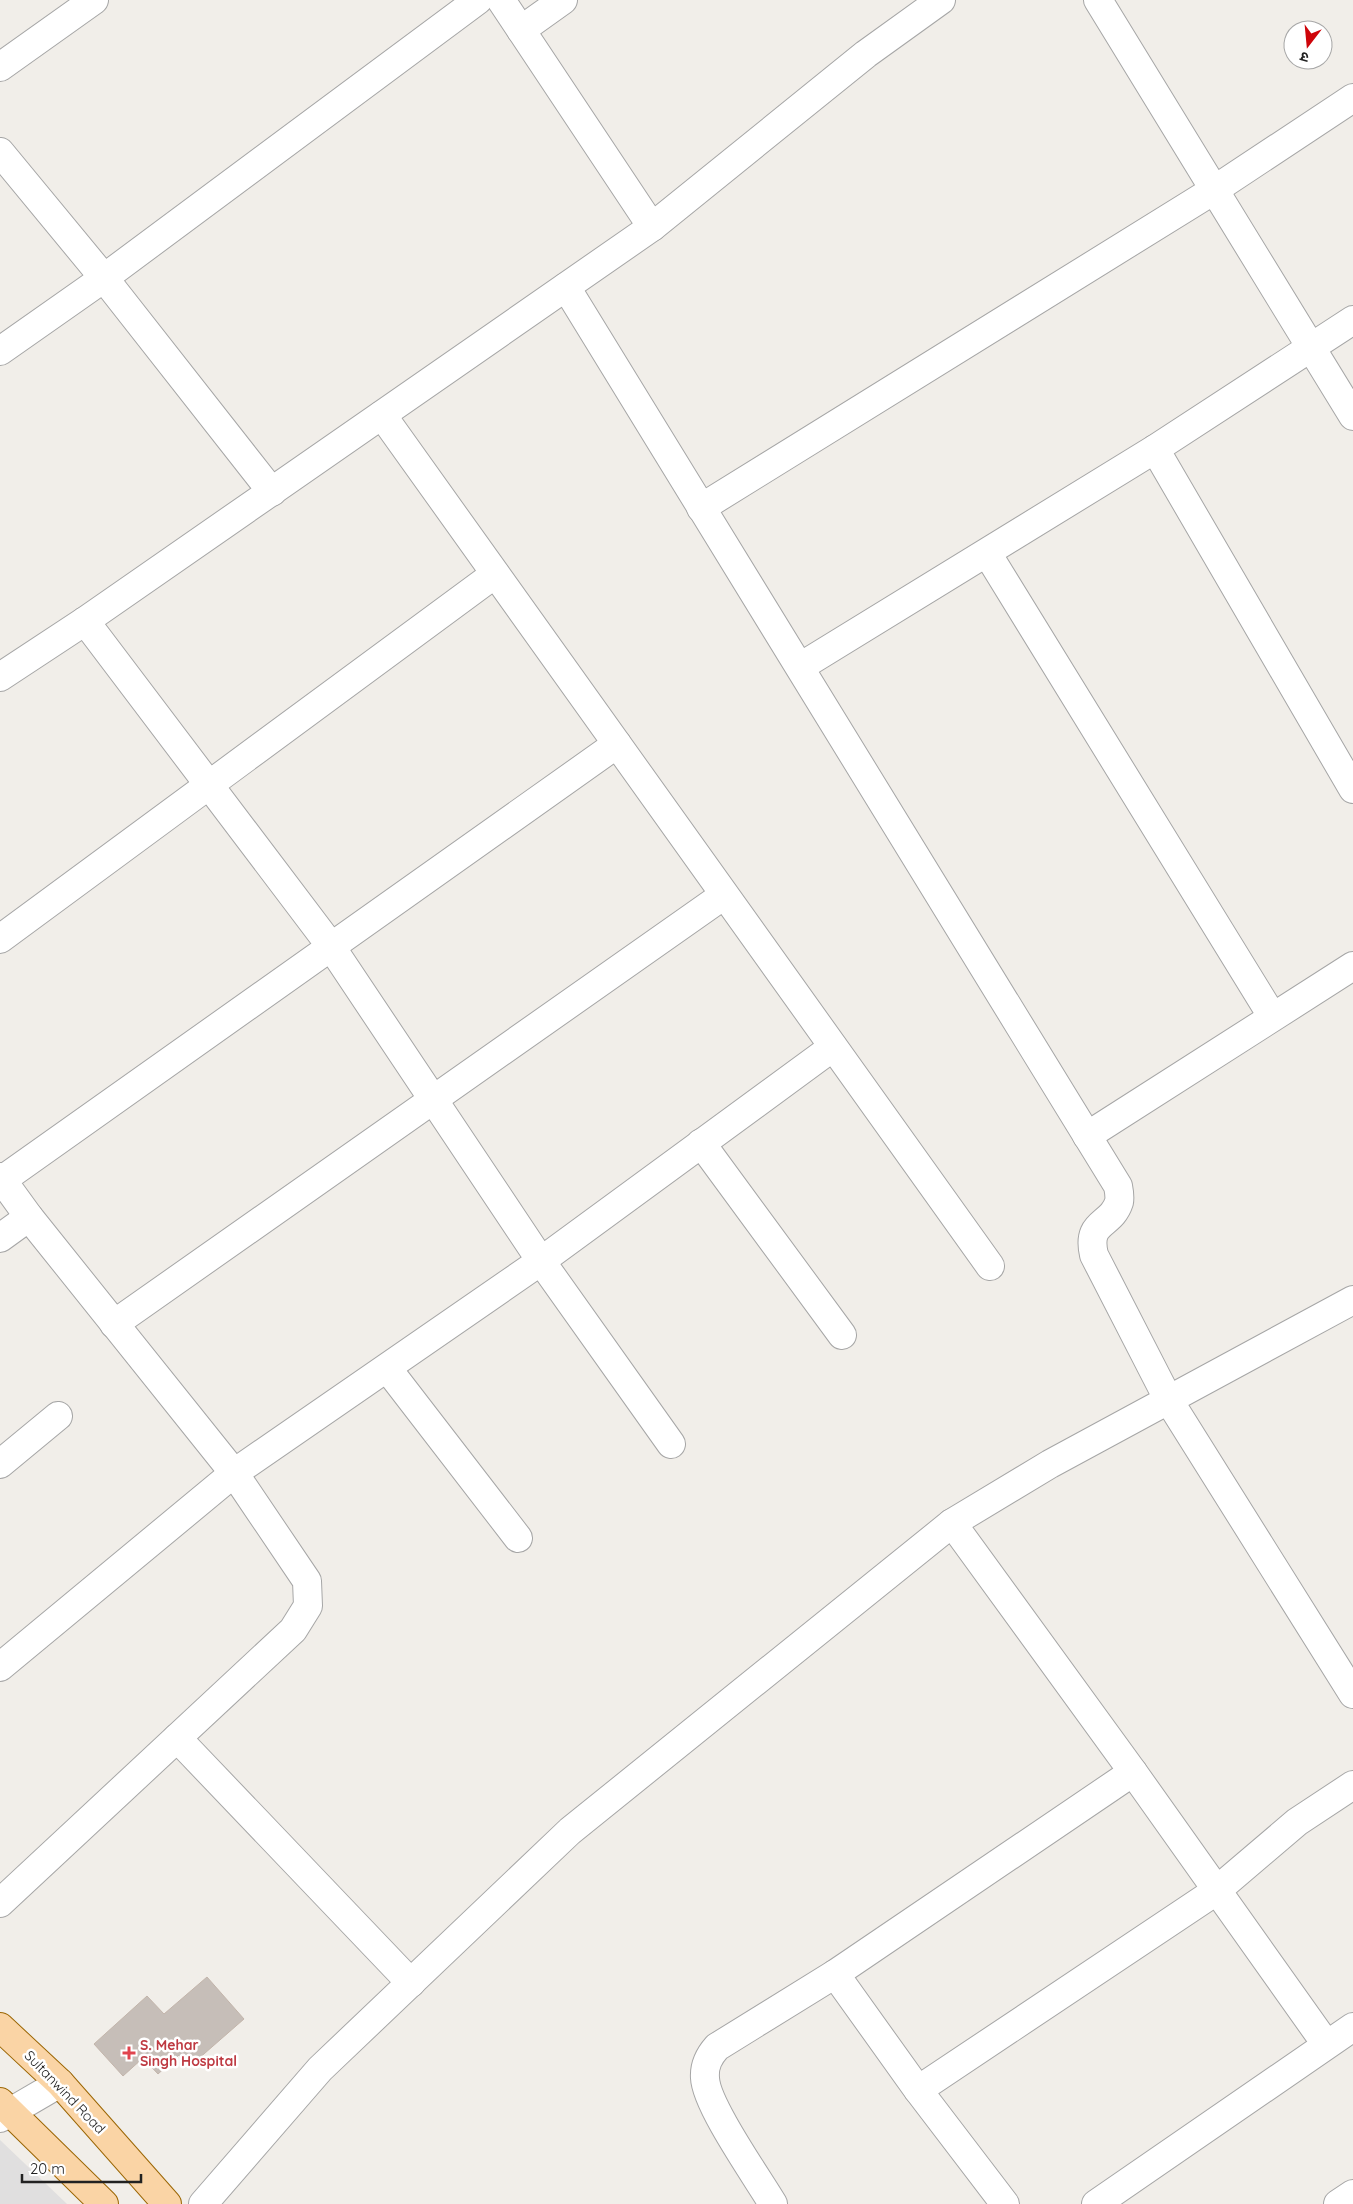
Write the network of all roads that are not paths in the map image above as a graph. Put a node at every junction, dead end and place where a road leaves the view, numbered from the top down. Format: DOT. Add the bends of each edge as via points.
graph roads {
  1 [pos="94,0"];
  2 [pos="478,0"];
  3 [pos="501,0"];
  4 [pos="563,0"];
  5 [pos="941,0"];
  6 [pos="1098,0"];
  7 [pos="521,30"];
  8 [pos="0,67"];
  9 [pos="1353,98"];
  10 [pos="0,152"];
  11 [pos="1214,190"];
  12 [pos="652,227"];
  13 [pos="104,278"];
  14 [pos="566,287"];
  15 [pos="1353,320"];
  16 [pos="1311,347"];
  17 [pos="0,351"];
  18 [pos="382,415"];
  19 [pos="1353,416"];
  20 [pos="1155,449"];
  21 [pos="272,492"];
  22 [pos="701,508"];
  23 [pos="987,553"];
  24 [pos="495,574"];
  25 [pos="85,621"];
  26 [pos="800,667"];
  27 [pos="0,677"];
  28 [pos="617,744"];
  29 [pos="210,786"];
  30 [pos="1353,789"];
  31 [pos="724,895"];
  32 [pos="0,939"];
  33 [pos="330,945"];
  34 [pos="1353,966"];
  35 [pos="1272,1016"];
  36 [pos="833,1047"];
  37 [pos="434,1100"];
  38 [pos="1087,1136"];
  39 [pos="701,1143"];
  40 [pos="1,1178"];
  41 [pos="28,1217"];
  42 [pos="0,1238"];
  43 [pos="541,1261"];
  44 [pos="990,1266"];
  45 [pos="1353,1300"];
  46 [pos="114,1324"];
  47 [pos="842,1335"];
  48 [pos="387,1368"];
  49 [pos="1168,1399"];
  50 [pos="58,1416"];
  51 [pos="671,1444"];
  52 [pos="0,1464"];
  53 [pos="234,1473"];
  54 [pos="952,1523"];
  55 [pos="518,1538"];
  56 [pos="0,1667"];
  57 [pos="1353,1694"];
  58 [pos="177,1738"];
  59 [pos="1132,1772"];
  60 [pos="1353,1785"];
  61 [pos="1216,1891"];
  62 [pos="0,1903"];
  63 [pos="834,1974"];
  64 [pos="411,1983"];
  65 [pos="0,2027"];
  66 [pos="1353,2027"];
  67 [pos="1326,2044"];
  68 [pos="60,2083"];
  69 [pos="918,2090"];
  70 [pos="3,2111"];
  71 [pos="1353,2194"];
  72 [pos="104,2204"];
  73 [pos="167,2204"];
  74 [pos="203,2204"];
  75 [pos="773,2204"];
  76 [pos="1005,2204"];
  77 [pos="1096,2204"];
  78 [pos="1338,2204"];
  1 -- 8 [label="street"];
  2 -- 13 [label="street"];
  3 -- 7 [label="street"];
  4 -- 7 [label="street"];
  5 -- 12 [label="street" via="866,54"];
  6 -- 11 [label="street"];
  7 -- 12 [label="street"];
  9 -- 11 [label="street"];
  10 -- 13 [label="street"];
  11 -- 16 [label="street"];
  11 -- 22 [label="street"];
  12 -- 14 [label="street"];
  13 -- 17 [label="street"];
  13 -- 21 [label="street"];
  14 -- 18 [label="street"];
  14 -- 22 [label="street"];
  15 -- 16 [label="street"];
  16 -- 19 [label="street"];
  16 -- 20 [label="street"];
  18 -- 21 [label="street"];
  18 -- 24 [label="street"];
  20 -- 23 [label="street"];
  20 -- 30 [label="street"];
  21 -- 25 [label="street"];
  22 -- 26 [label="street"];
  23 -- 26 [label="street"];
  23 -- 35 [label="street"];
  24 -- 28 [label="street"];
  24 -- 29 [label="street"];
  25 -- 27 [label="street"];
  25 -- 29 [label="street"];
  26 -- 38 [label="street"];
  28 -- 31 [label="street"];
  28 -- 33 [label="street"];
  29 -- 32 [label="street"];
  29 -- 33 [label="street"];
  31 -- 36 [label="street"];
  31 -- 37 [label="street"];
  33 -- 37 [label="street"];
  33 -- 40 [label="street"];
  34 -- 35 [label="street"];
  35 -- 38 [label="street"];
  36 -- 39 [label="street"];
  36 -- 44 [label="street"];
  37 -- 43 [label="street"];
  37 -- 46 [label="street"];
  38 -- 49 [label="street" via="1118,1186 1120,1200 1112,1214 1096,1228 1091,1242 1094,1255"];
  39 -- 43 [label="street"];
  39 -- 47 [label="street"];
  40 -- 41 [label="street"];
  41 -- 42 [label="street"];
  41 -- 46 [label="street"];
  43 -- 48 [label="street"];
  43 -- 51 [label="street"];
  45 -- 49 [label="street"];
  46 -- 53 [label="street"];
  48 -- 53 [label="street"];
  48 -- 55 [label="street"];
  49 -- 54 [label="street"];
  49 -- 57 [label="street"];
  50 -- 52 [label="street"];
  53 -- 56 [label="street"];
  53 -- 58 [label="street" via="308,1581 308,1606 293,1630"];
  54 -- 59 [label="street"];
  54 -- 64 [label="street" via="570,1831"];
  58 -- 62 [label="street"];
  58 -- 64 [label="street"];
  59 -- 61 [label="street"];
  59 -- 63 [label="street"];
  60 -- 61 [label="street" via="1297,1822"];
  61 -- 67 [label="street"];
  61 -- 69 [label="street"];
  63 -- 69 [label="street"];
  63 -- 75 [label="street" via="717,2046 708,2059 705,2078 710,2099"];
  64 -- 74 [label="street" via="320,2069"];
  65 -- 68 [label="main road, Sultanwind Road"];
  66 -- 67 [label="street"];
  67 -- 77 [label="street"];
  68 -- 70 [label="street"];
  68 -- 73 [label="main road, Sultanwind Road"];
  69 -- 76 [label="street"];
  70 -- 72 [label="main road"];
  71 -- 78 [label="street"];
}
